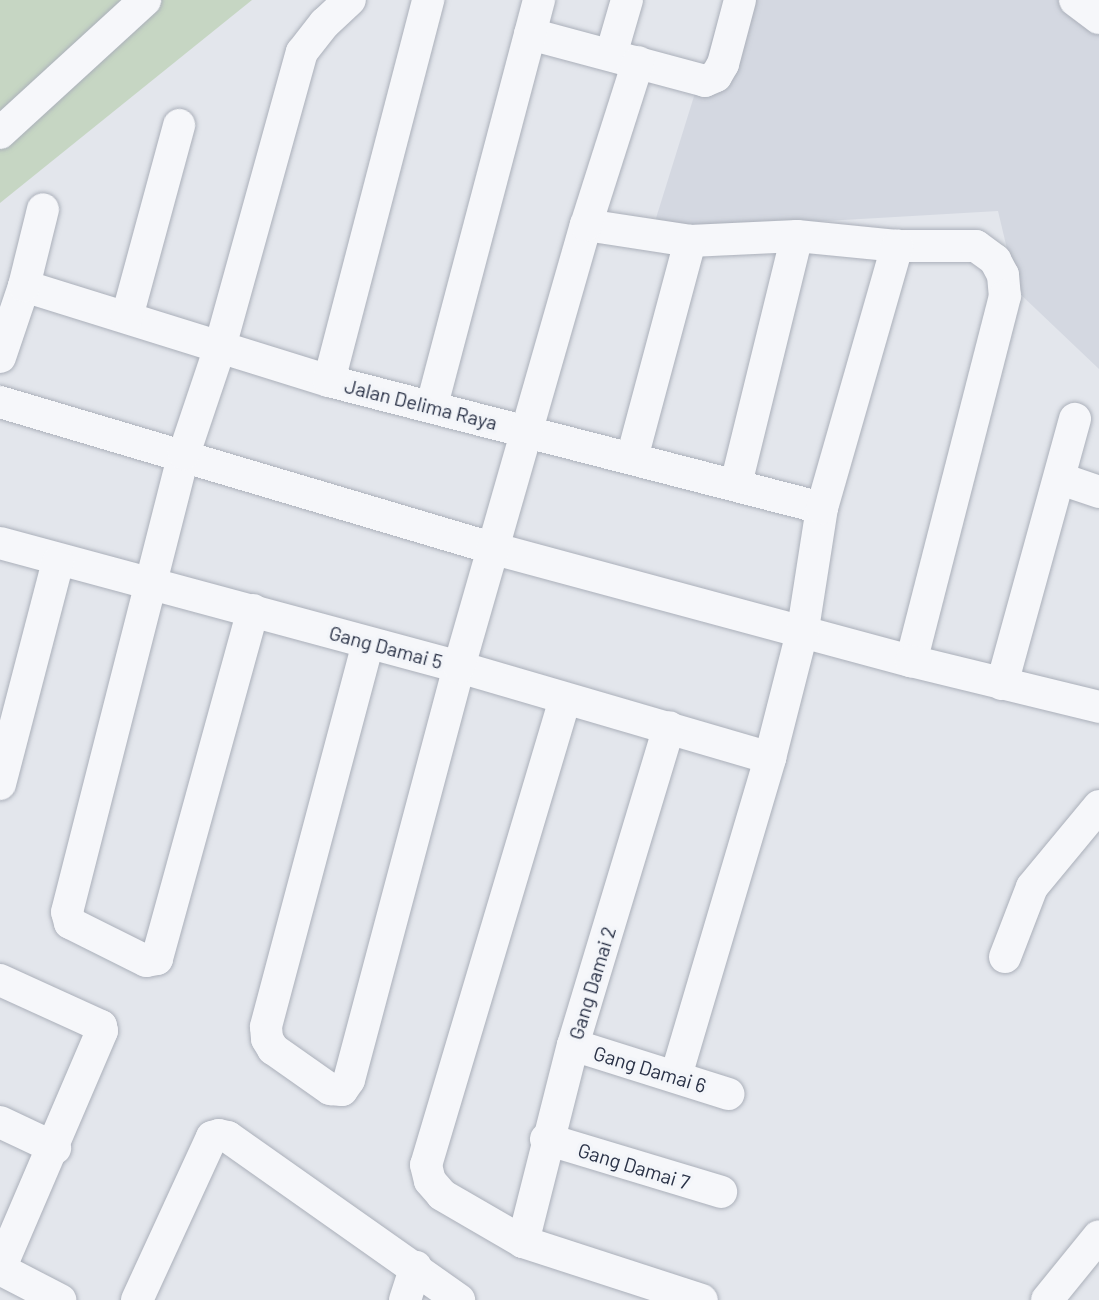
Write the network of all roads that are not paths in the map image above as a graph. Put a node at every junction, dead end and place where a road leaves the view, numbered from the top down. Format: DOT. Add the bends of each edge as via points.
graph roads {
  1 [pos="145,0"];
  2 [pos="350,0"];
  3 [pos="428,0"];
  4 [pos="539,0"];
  5 [pos="627,0"];
  6 [pos="740,0"];
  7 [pos="1075,0"];
  8 [pos="1099,18"];
  9 [pos="530,34"];
  10 [pos="625,58"];
  11 [pos="179,125"];
  12 [pos="0,133"];
  13 [pos="43,209"];
  14 [pos="586,225"];
  15 [pos="797,236"];
  16 [pos="690,241"];
  17 [pos="897,246"];
  18 [pos="24,286"];
  19 [pos="127,317"];
  20 [pos="220,347"];
  21 [pos="0,357"];
  22 [pos="329,381"];
  23 [pos="0,402"];
  24 [pos="432,405"];
  25 [pos="1075,419"];
  26 [pos="527,430"];
  27 [pos="184,454"];
  28 [pos="632,458"];
  29 [pos="1061,479"];
  30 [pos="736,484"];
  31 [pos="1099,492"];
  32 [pos="822,508"];
  33 [pos="0,543"];
  34 [pos="495,549"];
  35 [pos="58,561"];
  36 [pos="153,585"];
  37 [pos="253,610"];
  38 [pos="803,629"];
  39 [pos="368,643"];
  40 [pos="911,661"];
  41 [pos="459,667"];
  42 [pos="1002,684"];
  43 [pos="565,699"];
  44 [pos="1099,707"];
  45 [pos="669,727"];
  46 [pos="770,758"];
  47 [pos="0,784"];
  48 [pos="1099,806"];
  49 [pos="1005,957"];
  50 [pos="0,980"];
  51 [pos="573,1045"];
  52 [pos="676,1076"];
  53 [pos="728,1094"];
  54 [pos="0,1122"];
  55 [pos="546,1139"];
  56 [pos="55,1148"];
  57 [pos="721,1192"];
  58 [pos="1099,1236"];
  59 [pos="523,1242"];
  60 [pos="416,1267"];
  61 [pos="60,1300"];
  62 [pos="137,1300"];
  63 [pos="405,1300"];
  64 [pos="459,1300"];
  65 [pos="702,1300"];
  66 [pos="1047,1300"];
  1 -- 12 [label="street"];
  2 -- 20 [label="street" via="302,52"];
  3 -- 22 [label="street"];
  4 -- 9 [label="street"];
  5 -- 10 [label="street"];
  6 -- 10 [label="street" via="716,76 705,81"];
  7 -- 8 [label="street"];
  9 -- 10 [label="street"];
  9 -- 24 [label="street"];
  10 -- 14 [label="street"];
  11 -- 19 [label="street"];
  13 -- 18 [label="street"];
  14 -- 16 [label="street"];
  14 -- 26 [label="street"];
  15 -- 16 [label="street"];
  15 -- 17 [label="street"];
  15 -- 30 [label="street"];
  16 -- 28 [label="street"];
  17 -- 32 [label="street"];
  17 -- 40 [label="street" via="976,246 995,260 1005,296"];
  18 -- 19 [label="street, Jalan Delima Raya"];
  18 -- 21 [label="street"];
  19 -- 20 [label="street, Jalan Delima Raya"];
  20 -- 22 [label="street, Jalan Delima Raya"];
  20 -- 27 [label="street"];
  22 -- 24 [label="street, Jalan Delima Raya"];
  23 -- 27 [label="street"];
  24 -- 26 [label="street, Jalan Delima Raya"];
  25 -- 29 [label="street"];
  26 -- 28 [label="street, Jalan Delima Raya"];
  26 -- 34 [label="street"];
  27 -- 34 [label="street"];
  27 -- 36 [label="street"];
  28 -- 30 [label="street, Jalan Delima Raya"];
  29 -- 31 [label="street"];
  29 -- 42 [label="street"];
  30 -- 32 [label="street, Jalan Delima Raya"];
  32 -- 38 [label="street"];
  33 -- 35 [label="street, Gang Damai 5"];
  34 -- 38 [label="street"];
  34 -- 41 [label="street"];
  35 -- 36 [label="street, Gang Damai 5"];
  35 -- 47 [label="street"];
  36 -- 37 [label="street, Gang Damai 5"];
  36 -- 37 [label="street" via="67,912 70,923 146,961 157,959"];
  37 -- 39 [label="street, Gang Damai 5"];
  38 -- 40 [label="street"];
  38 -- 46 [label="street"];
  39 -- 41 [label="street, Gang Damai 5"];
  39 -- 41 [label="street" via="266,1027 273,1049 330,1089 342,1090 349,1080"];
  40 -- 42 [label="street"];
  41 -- 43 [label="street, Gang Damai 5"];
  42 -- 44 [label="street"];
  43 -- 45 [label="street, Gang Damai 5"];
  43 -- 59 [label="street" via="426,1165 442,1195"];
  45 -- 46 [label="street, Gang Damai 5"];
  45 -- 51 [label="street, Gang Damai 2"];
  46 -- 52 [label="street"];
  48 -- 49 [label="street" via="1032,887"];
  50 -- 56 [label="street" via="101,1026"];
  51 -- 52 [label="street, Gang Damai 6"];
  51 -- 55 [label="street, Gang Damai 2"];
  52 -- 53 [label="street, Gang Damai 6"];
  54 -- 56 [label="street"];
  55 -- 57 [label="street, Gang Damai 7"];
  55 -- 59 [label="street, Gang Damai 2"];
  56 -- 61 [label="street" via="0,1269"];
  58 -- 66 [label="street"];
  59 -- 65 [label="street"];
  60 -- 62 [label="street" via="219,1135 212,1137"];
  60 -- 63 [label="street"];
  60 -- 64 [label="street"];
}
